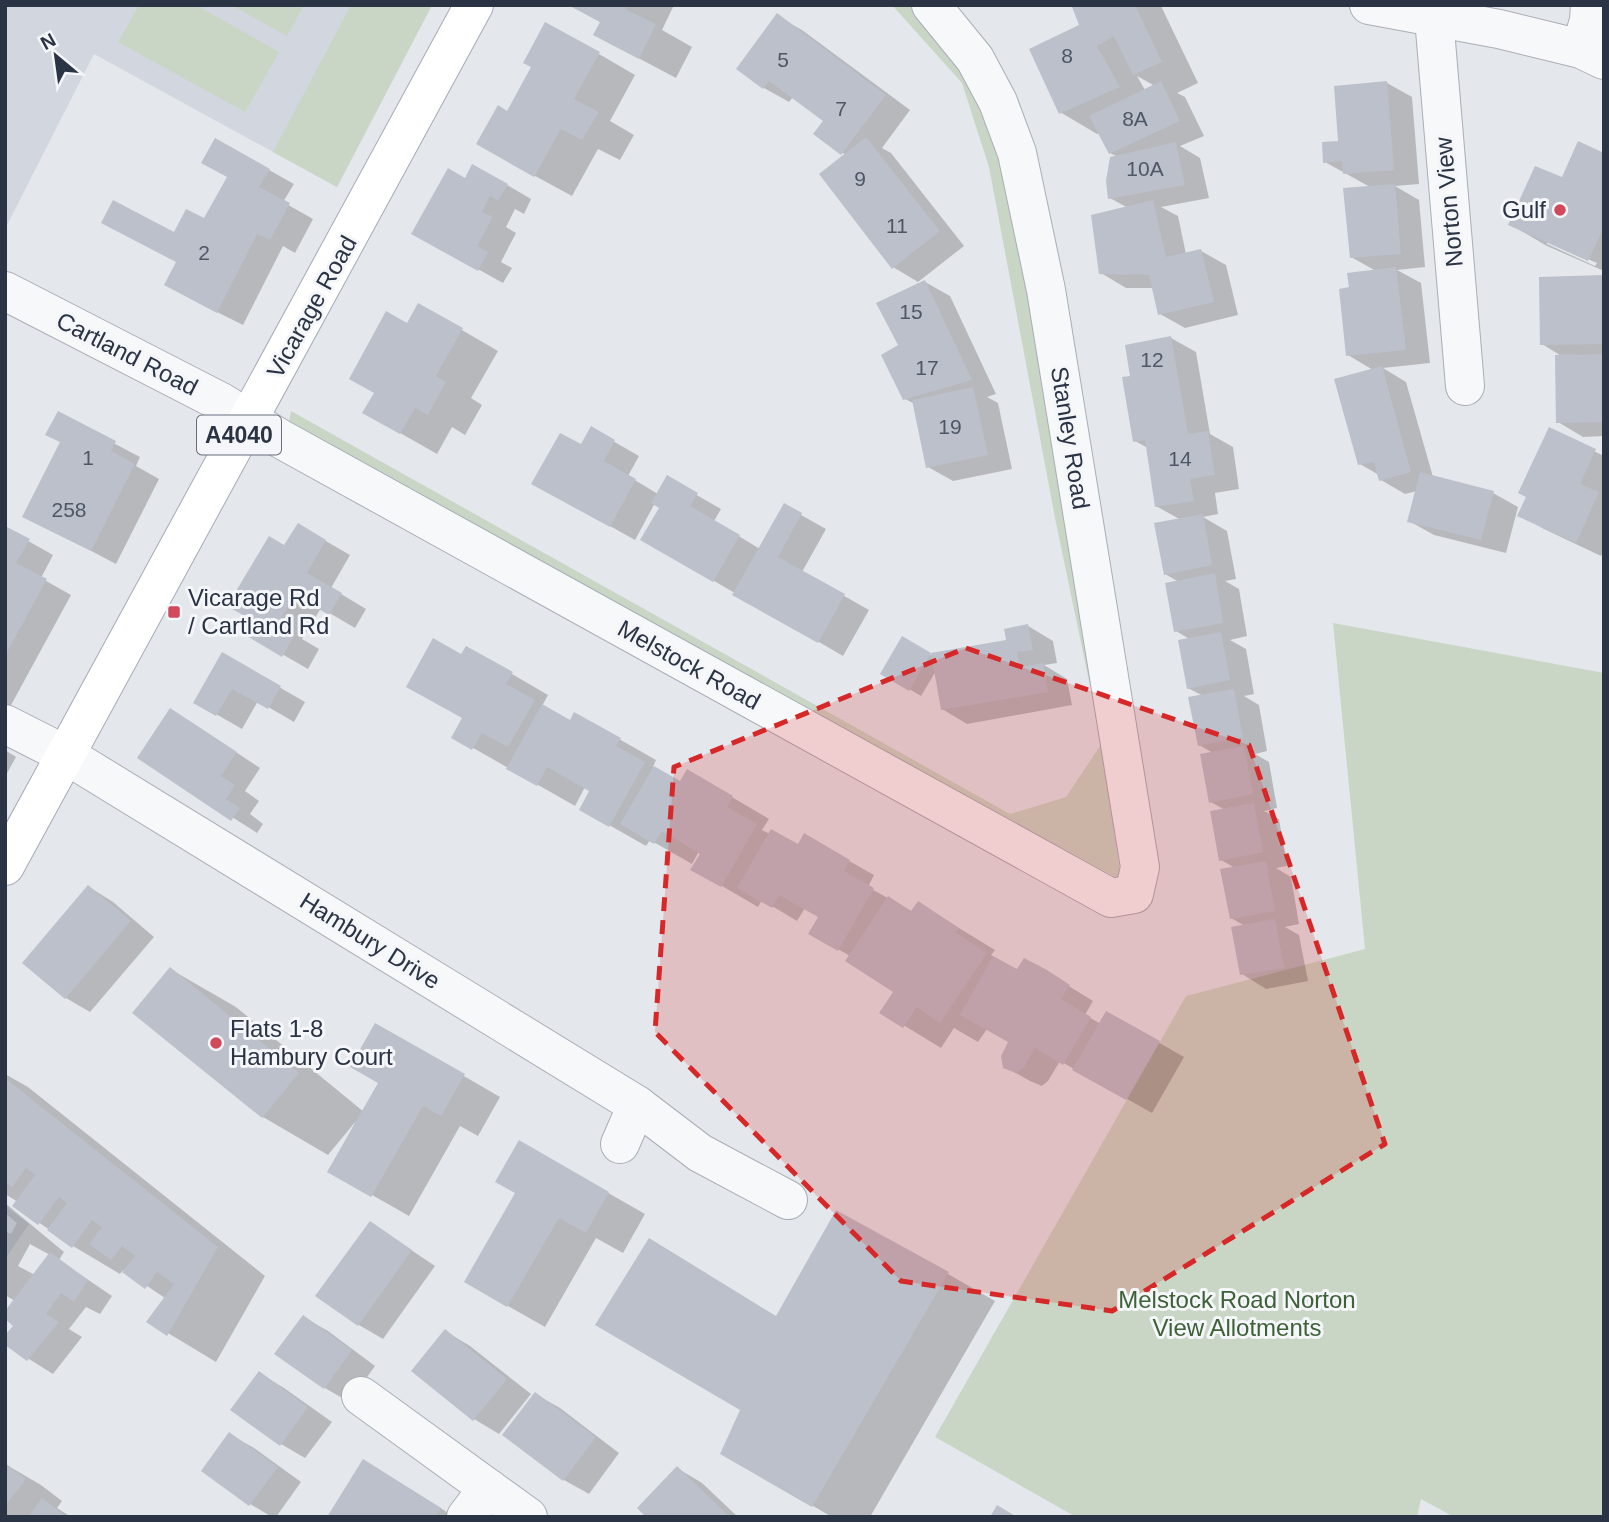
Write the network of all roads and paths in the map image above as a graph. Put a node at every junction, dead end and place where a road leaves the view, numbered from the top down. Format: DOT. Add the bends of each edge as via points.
graph roads {
  1 [pos="474,5"];
  2 [pos="931,5"];
  3 [pos="1368,5"];
  4 [pos="1590,5"];
  5 [pos="1434,18"];
  6 [pos="1592,55"];
  7 [pos="5,291"];
  8 [pos="1465,386"];
  9 [pos="248,419"];
  10 [pos="5,724"];
  11 [pos="66,755"];
  12 [pos="5,866"];
  13 [pos="1134,894"];
  14 [pos="637,1105"];
  15 [pos="620,1144"];
  16 [pos="788,1200"];
  17 [pos="361,1396"];
  18 [pos="477,1503"];
  19 [pos="528,1517"];
  1 -- 9 [label="main road, Vicarage Road / A4040"];
  2 -- 13 [label="street, Stanley Road" via="975,59 1017,153 1046,290 1140,867"];
  3 -- 5 [label="street"];
  4 -- 6 [label="street"];
  5 -- 6 [label="street" via="1499,29"];
  5 -- 8 [label="street, Norton View"];
  7 -- 9 [label="street, Cartland Road"];
  9 -- 11 [label="main road, Vicarage Road / A4040"];
  9 -- 13 [label="street, Melstock Road" via="1111,898"];
  10 -- 11 [label="street"];
  11 -- 12 [label="main road, Vicarage Road / A4040"];
  11 -- 14 [label="street, Hambury Drive"];
  14 -- 15 [label="street"];
  14 -- 16 [label="street, Hambury Drive" via="700,1153"];
  17 -- 18 [label="street"];
  18 -- 19 [label="street"];
}
